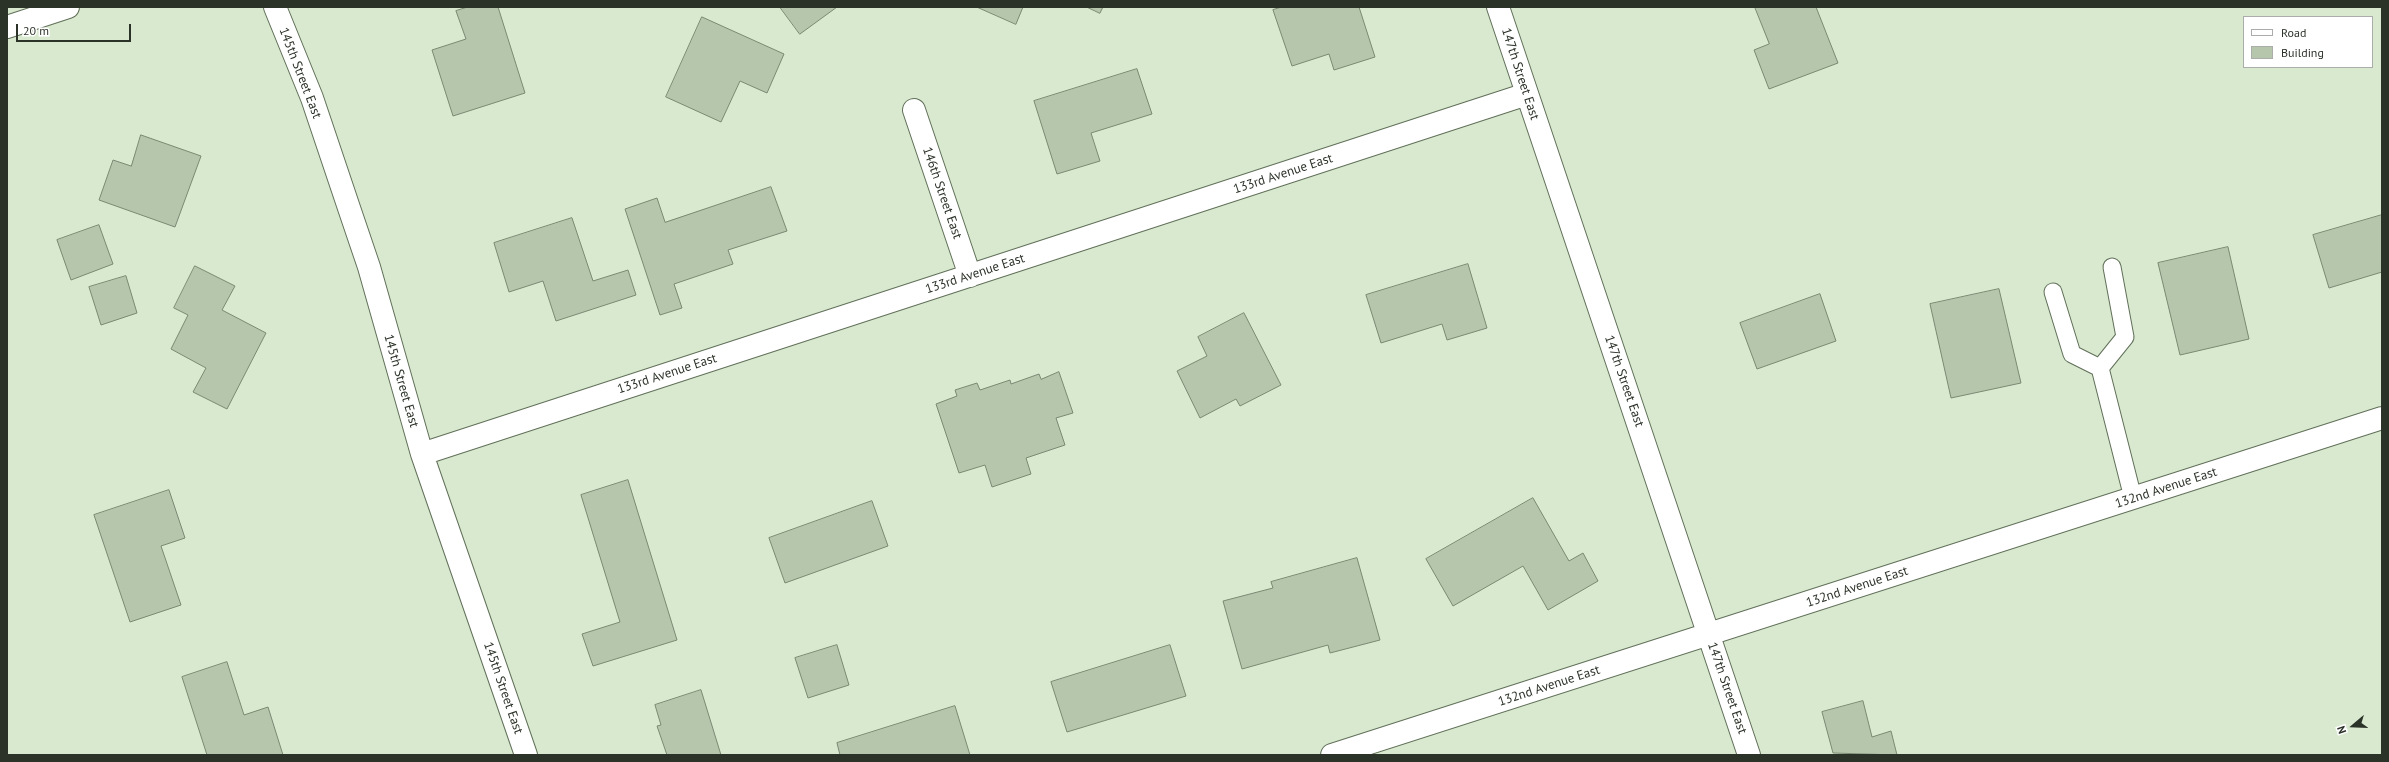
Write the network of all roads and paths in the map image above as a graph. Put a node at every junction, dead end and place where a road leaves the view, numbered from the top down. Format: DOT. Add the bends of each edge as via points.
graph roads {
  1 [pos="68,7"];
  2 [pos="274,7"];
  3 [pos="1498,7"];
  4 [pos="7,27"];
  5 [pos="1528,94"];
  6 [pos="914,110"];
  7 [pos="2112,267"];
  8 [pos="970,276"];
  9 [pos="2053,292"];
  10 [pos="2100,368"];
  11 [pos="2382,418"];
  12 [pos="422,454"];
  13 [pos="2133,498"];
  14 [pos="1709,635"];
  15 [pos="526,755"];
  16 [pos="1332,755"];
  17 [pos="1749,755"];
  1 -- 4 [label="street"];
  2 -- 12 [label="street, 145th Street East" via="312,98 369,267"];
  3 -- 5 [label="street, 147th Street East"];
  5 -- 8 [label="street, 133rd Avenue East"];
  5 -- 14 [label="street, 147th Street East"];
  6 -- 8 [label="street, 146th Street East"];
  7 -- 10 [label="lane" via="2126,337"];
  8 -- 12 [label="street, 133rd Avenue East"];
  9 -- 10 [label="lane" via="2072,354"];
  10 -- 13 [label="lane"];
  11 -- 13 [label="street, 132nd Avenue East"];
  12 -- 15 [label="street, 145th Street East"];
  13 -- 14 [label="street, 132nd Avenue East"];
  14 -- 16 [label="street, 132nd Avenue East"];
  14 -- 17 [label="street, 147th Street East"];
}
